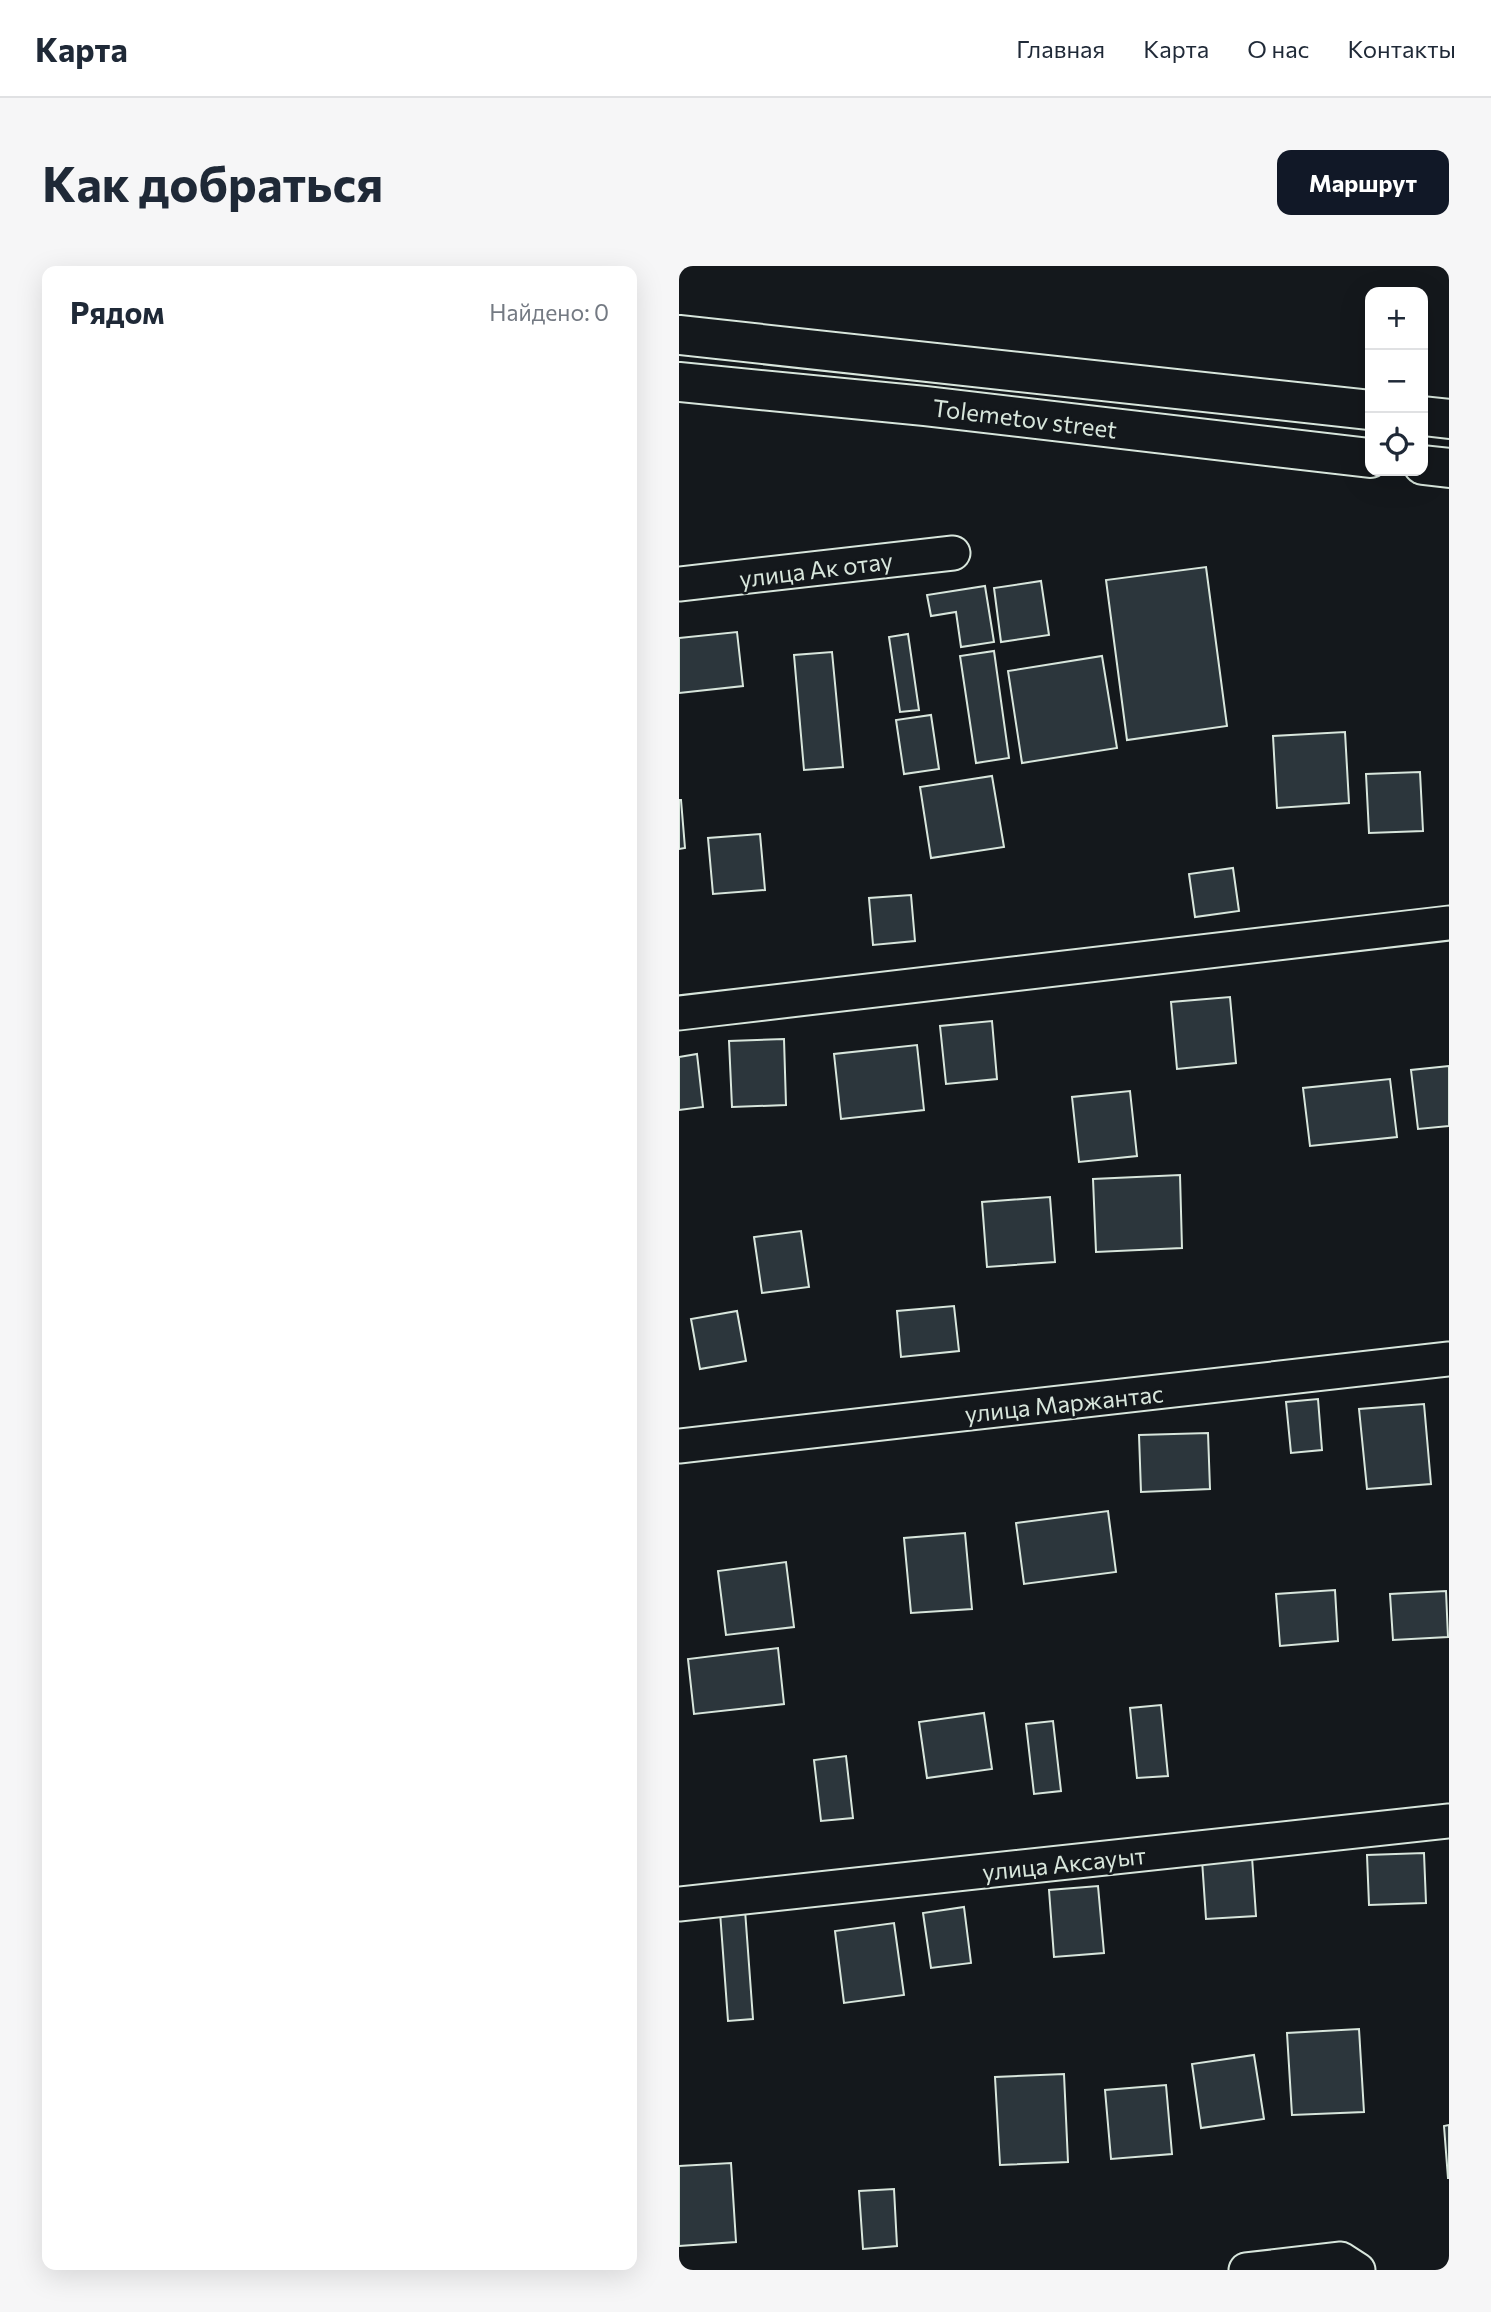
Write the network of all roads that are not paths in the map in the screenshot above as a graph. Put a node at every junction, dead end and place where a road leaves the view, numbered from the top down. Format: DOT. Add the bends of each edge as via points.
graph roads {
  1 [pos="679,335"];
  2 [pos="679,382"];
  3 [pos="1365,409"];
  4 [pos="1428,417"];
  5 [pos="1449,419"];
  6 [pos="1365,457"];
  7 [pos="1428,466"];
  8 [pos="1449,468"];
  9 [pos="953,553"];
  10 [pos="679,584"];
  11 [pos="1449,923"];
  12 [pos="679,1013"];
  13 [pos="1449,1359"];
  14 [pos="679,1446"];
  15 [pos="1449,1821"];
  16 [pos="679,1904"];
  17 [pos="1350,2264"];
  18 [pos="1246,2270"];
  1 -- 3 [label="main road, Tolemetov street"];
  2 -- 6 [label="main road, Tolemetov street"];
  4 -- 5 [label="main road"];
  7 -- 8 [label="main road"];
  9 -- 10 [label="street, улица Ак отау"];
  11 -- 12 [label="street"];
  13 -- 14 [label="street, улица Маржантас"];
  15 -- 16 [label="street, улица Аксауыт"];
  17 -- 18 [label="street"];
}
